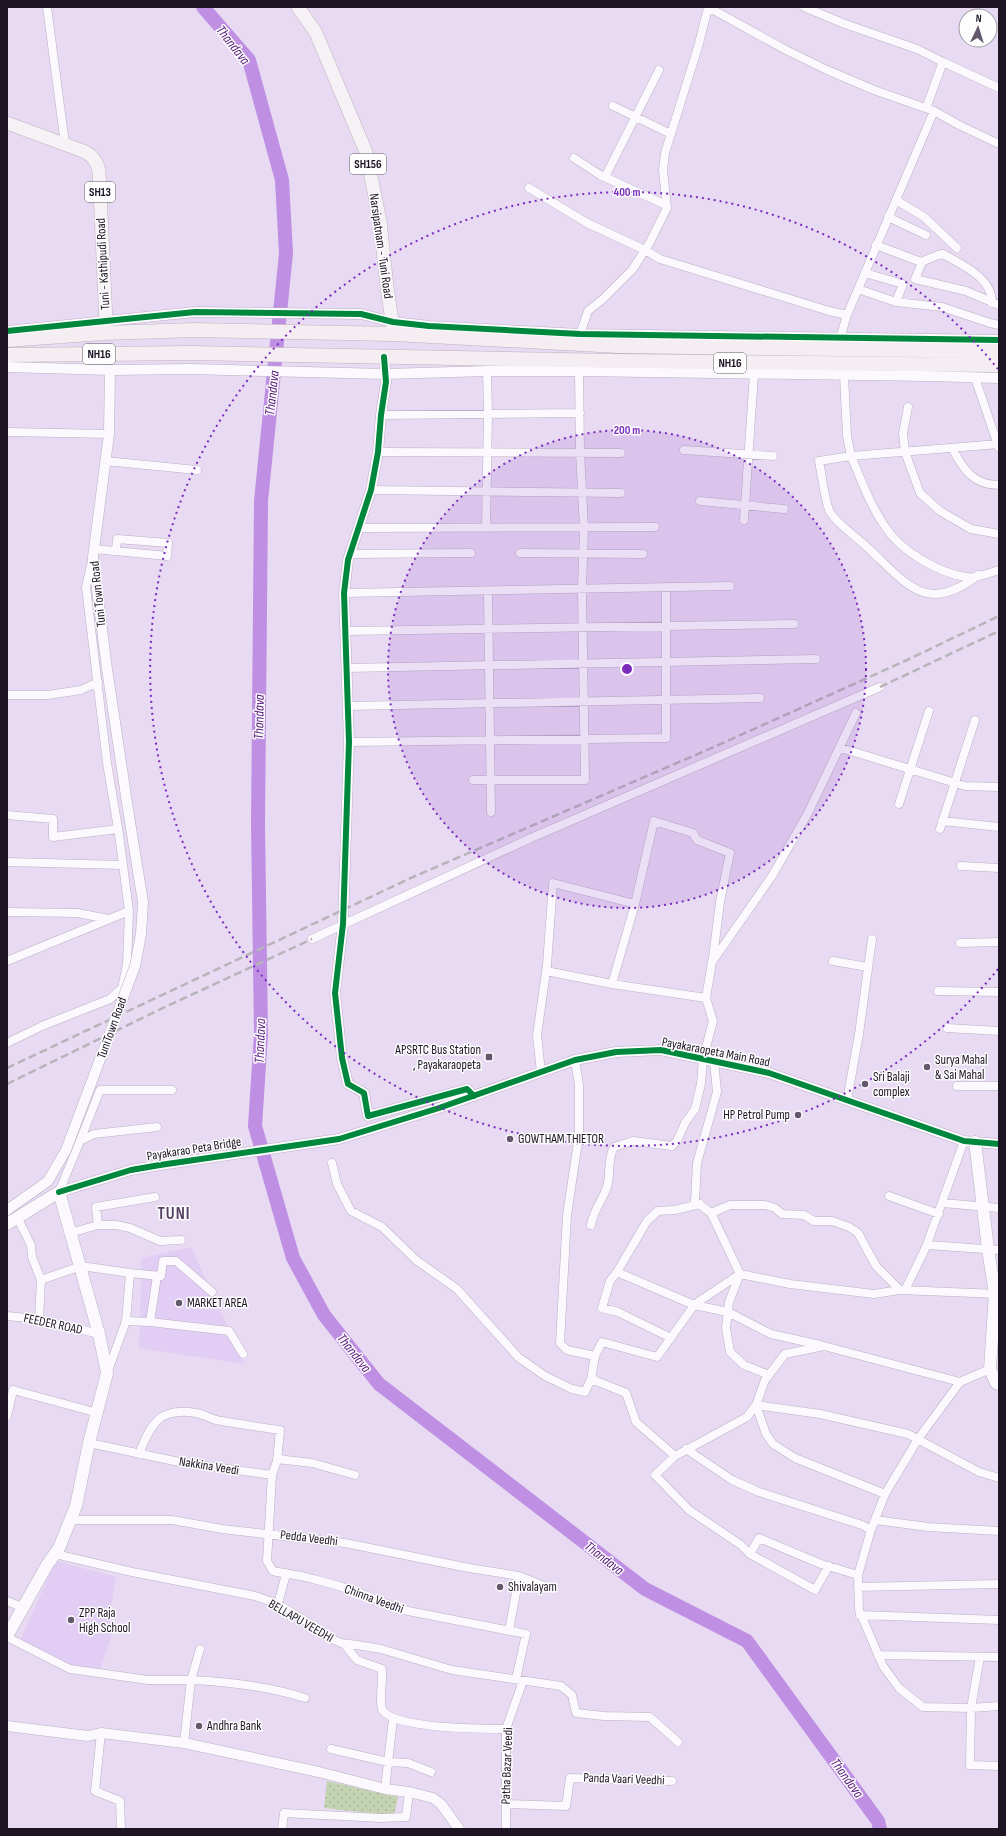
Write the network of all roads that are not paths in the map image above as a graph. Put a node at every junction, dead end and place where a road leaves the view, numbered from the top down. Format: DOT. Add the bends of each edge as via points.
graph roads {
  1 [pos="47,7"];
  2 [pos="298,7"];
  3 [pos="708,7"];
  4 [pos="804,7"];
  5 [pos="943,62"];
  6 [pos="659,70"];
  7 [pos="999,88"];
  8 [pos="614,106"];
  9 [pos="926,108"];
  10 [pos="934,111"];
  11 [pos="635,118"];
  12 [pos="7,123"];
  13 [pos="671,134"];
  14 [pos="65,144"];
  15 [pos="999,144"];
  16 [pos="574,158"];
  17 [pos="605,177"];
  18 [pos="529,188"];
  19 [pos="896,200"];
  20 [pos="666,204"];
  21 [pos="888,217"];
  22 [pos="926,235"];
  23 [pos="876,245"];
  24 [pos="957,248"];
  25 [pos="645,250"];
  26 [pos="921,262"];
  27 [pos="865,273"];
  28 [pos="915,279"];
  29 [pos="903,284"];
  30 [pos="858,289"];
  31 [pos="896,302"];
  32 [pos="995,304"];
  33 [pos="847,315"];
  34 [pos="106,322"];
  35 [pos="999,325"];
  36 [pos="393,328"];
  37 [pos="7,331"];
  38 [pos="580,334"];
  39 [pos="840,339"];
  40 [pos="7,340"];
  41 [pos="999,340"];
  42 [pos="999,351"];
  43 [pos="7,355"];
  44 [pos="384,357"];
  45 [pos="999,365"];
  46 [pos="7,367"];
  47 [pos="110,370"];
  48 [pos="486,371"];
  49 [pos="579,371"];
  50 [pos="386,374"];
  51 [pos="754,374"];
  52 [pos="844,375"];
  53 [pos="975,378"];
  54 [pos="999,378"];
  55 [pos="908,407"];
  56 [pos="580,413"];
  57 [pos="488,414"];
  58 [pos="381,415"];
  59 [pos="7,432"];
  60 [pos="109,434"];
  61 [pos="998,445"];
  62 [pos="952,448"];
  63 [pos="684,450"];
  64 [pos="378,452"];
  65 [pos="487,452"];
  66 [pos="580,452"];
  67 [pos="905,452"];
  68 [pos="621,453"];
  69 [pos="750,455"];
  70 [pos="773,456"];
  71 [pos="851,456"];
  72 [pos="105,461"];
  73 [pos="197,470"];
  74 [pos="999,485"];
  75 [pos="371,490"];
  76 [pos="487,491"];
  77 [pos="582,492"];
  78 [pos="621,493"];
  79 [pos="700,501"];
  80 [pos="745,505"];
  81 [pos="784,509"];
  82 [pos="744,520"];
  83 [pos="655,527"];
  84 [pos="359,528"];
  85 [pos="486,528"];
  86 [pos="584,528"];
  87 [pos="999,534"];
  88 [pos="116,551"];
  89 [pos="94,553"];
  90 [pos="471,553"];
  91 [pos="520,553"];
  92 [pos="583,553"];
  93 [pos="350,554"];
  94 [pos="643,554"];
  95 [pos="999,570"];
  96 [pos="978,575"];
  97 [pos="730,586"];
  98 [pos="666,587"];
  99 [pos="582,589"];
  100 [pos="488,590"];
  101 [pos="344,593"];
  102 [pos="794,624"];
  103 [pos="666,626"];
  104 [pos="583,627"];
  105 [pos="489,628"];
  106 [pos="346,631"];
  107 [pos="816,659"];
  108 [pos="666,662"];
  109 [pos="583,664"];
  110 [pos="489,666"];
  111 [pos="347,668"];
  112 [pos="98,682"];
  113 [pos="880,687"];
  114 [pos="7,695"];
  115 [pos="760,698"];
  116 [pos="666,700"];
  117 [pos="584,701"];
  118 [pos="490,703"];
  119 [pos="348,706"];
  120 [pos="929,711"];
  121 [pos="856,712"];
  122 [pos="975,720"];
  123 [pos="584,739"];
  124 [pos="490,740"];
  125 [pos="349,742"];
  126 [pos="840,748"];
  127 [pos="910,768"];
  128 [pos="473,780"];
  129 [pos="491,780"];
  130 [pos="954,782"];
  131 [pos="999,787"];
  132 [pos="899,804"];
  133 [pos="491,812"];
  134 [pos="7,815"];
  135 [pos="129,816"];
  136 [pos="999,826"];
  137 [pos="118,829"];
  138 [pos="7,862"];
  139 [pos="123,865"];
  140 [pos="961,866"];
  141 [pos="999,868"];
  142 [pos="635,904"];
  143 [pos="129,911"];
  144 [pos="7,912"];
  145 [pos="109,919"];
  146 [pos="343,924"];
  147 [pos="312,939"];
  148 [pos="872,939"];
  149 [pos="999,942"];
  150 [pos="960,943"];
  151 [pos="7,961"];
  152 [pos="712,962"];
  153 [pos="833,962"];
  154 [pos="868,967"];
  155 [pos="546,971"];
  156 [pos="612,984"];
  157 [pos="938,991"];
  158 [pos="999,992"];
  159 [pos="706,998"];
  160 [pos="947,1028"];
  161 [pos="999,1031"];
  162 [pos="7,1043"];
  163 [pos="703,1059"];
  164 [pos="576,1060"];
  165 [pos="714,1061"];
  166 [pos="541,1072"];
  167 [pos="958,1086"];
  168 [pos="999,1086"];
  169 [pos="172,1090"];
  170 [pos="474,1096"];
  171 [pos="847,1100"];
  172 [pos="157,1127"];
  173 [pos="336,1140"];
  174 [pos="80,1141"];
  175 [pos="970,1142"];
  176 [pos="999,1144"];
  177 [pos="332,1163"];
  178 [pos="59,1192"];
  179 [pos="888,1196"];
  180 [pos="155,1197"];
  181 [pos="700,1204"];
  182 [pos="943,1204"];
  183 [pos="982,1207"];
  184 [pos="999,1208"];
  185 [pos="711,1213"];
  186 [pos="939,1214"];
  187 [pos="10,1217"];
  188 [pos="98,1225"];
  189 [pos="591,1225"];
  190 [pos="70,1233"];
  191 [pos="181,1240"];
  192 [pos="927,1245"];
  193 [pos="993,1250"];
  194 [pos="81,1266"];
  195 [pos="617,1272"];
  196 [pos="130,1273"];
  197 [pos="740,1274"];
  198 [pos="157,1276"];
  199 [pos="41,1280"];
  200 [pos="902,1290"];
  201 [pos="212,1292"];
  202 [pos="997,1294"];
  203 [pos="694,1305"];
  204 [pos="728,1312"];
  205 [pos="7,1316"];
  206 [pos="39,1319"];
  207 [pos="126,1321"];
  208 [pos="150,1322"];
  209 [pos="99,1334"];
  210 [pos="671,1338"];
  211 [pos="824,1346"];
  212 [pos="243,1354"];
  213 [pos="595,1356"];
  214 [pos="990,1369"];
  215 [pos="107,1374"];
  216 [pos="769,1375"];
  217 [pos="591,1379"];
  218 [pos="960,1382"];
  219 [pos="999,1384"];
  220 [pos="756,1405"];
  221 [pos="98,1412"];
  222 [pos="7,1416"];
  223 [pos="918,1439"];
  224 [pos="88,1443"];
  225 [pos="686,1449"];
  226 [pos="139,1454"];
  227 [pos="675,1456"];
  228 [pos="277,1459"];
  229 [pos="272,1475"];
  230 [pos="354,1475"];
  231 [pos="999,1478"];
  232 [pos="885,1494"];
  233 [pos="70,1520"];
  234 [pos="875,1520"];
  235 [pos="871,1530"];
  236 [pos="999,1531"];
  237 [pos="269,1534"];
  238 [pos="55,1554"];
  239 [pos="750,1554"];
  240 [pos="829,1566"];
  241 [pos="286,1574"];
  242 [pos="858,1575"];
  243 [pos="520,1576"];
  244 [pos="999,1584"];
  245 [pos="544,1586"];
  246 [pos="858,1587"];
  247 [pos="7,1601"];
  248 [pos="278,1604"];
  249 [pos="24,1608"];
  250 [pos="860,1614"];
  251 [pos="999,1620"];
  252 [pos="509,1631"];
  253 [pos="7,1636"];
  254 [pos="344,1644"];
  255 [pos="200,1649"];
  256 [pos="878,1655"];
  257 [pos="980,1657"];
  258 [pos="999,1657"];
  259 [pos="191,1680"];
  260 [pos="520,1680"];
  261 [pos="305,1698"];
  262 [pos="999,1706"];
  263 [pos="971,1708"];
  264 [pos="393,1719"];
  265 [pos="7,1726"];
  266 [pos="506,1729"];
  267 [pos="101,1733"];
  268 [pos="678,1742"];
  269 [pos="184,1743"];
  270 [pos="331,1749"];
  271 [pos="388,1762"];
  272 [pos="999,1766"];
  273 [pos="431,1772"];
  274 [pos="672,1781"];
  275 [pos="385,1789"];
  276 [pos="409,1792"];
  277 [pos="506,1804"];
  278 [pos="121,1829"];
  279 [pos="282,1829"];
  280 [pos="459,1829"];
  281 [pos="506,1829"];
  1 -- 14 [label="street"];
  2 -- 36 [label="main road, Narsipatnam - Tuni Road / SH156" via="316,33 366,152 380,221"];
  3 -- 9 [label="street" via="827,70"];
  3 -- 13 [label="street"];
  4 -- 5 [label="street" via="918,49"];
  5 -- 7 [label="street"];
  5 -- 9 [label="street"];
  6 -- 11 [label="street"];
  8 -- 11 [label="street"];
  9 -- 10 [label="street"];
  10 -- 15 [label="street"];
  10 -- 19 [label="street"];
  11 -- 13 [label="street"];
  11 -- 17 [label="street"];
  12 -- 14 [label="main road, Tuni - Kathipudi Road / SH13"];
  13 -- 20 [label="street" via="662,170"];
  14 -- 34 [label="main road, Tuni - Kathipudi Road / SH13" via="91,155 99,170"];
  16 -- 17 [label="street"];
  17 -- 20 [label="street"];
  18 -- 25 [label="street" via="587,223"];
  19 -- 21 [label="street"];
  19 -- 24 [label="street" via="924,217"];
  20 -- 25 [label="street" via="667,208"];
  21 -- 22 [label="street"];
  21 -- 23 [label="street"];
  23 -- 26 [label="street"];
  23 -- 27 [label="street"];
  25 -- 33 [label="street" via="660,259"];
  25 -- 38 [label="street" via="632,270 588,311"];
  26 -- 28 [label="street"];
  26 -- 32 [label="street" via="943,254 978,274 992,294"];
  27 -- 29 [label="street"];
  27 -- 30 [label="street"];
  28 -- 29 [label="street"];
  28 -- 32 [label="street" via="966,291"];
  29 -- 31 [label="street"];
  30 -- 31 [label="street"];
  30 -- 33 [label="street"];
  31 -- 35 [label="street" via="942,307"];
  33 -- 39 [label="street"];
  34 -- 36 [label="street" via="195,312 361,314"];
  34 -- 37 [label="street"];
  36 -- 38 [label="street"];
  36 -- 40 [label="highway, NH16" via="354,333 194,330"];
  36 -- 42 [label="highway, NH16" via="618,346"];
  38 -- 39 [label="street"];
  39 -- 41 [label="street"];
  43 -- 44 [label="highway, NH16" via="192,353"];
  44 -- 45 [label="highway, NH16"];
  44 -- 50 [label="street"];
  46 -- 47 [label="street"];
  47 -- 50 [label="street" via="190,369"];
  47 -- 60 [label="street, Tuni Town Road"];
  48 -- 49 [label="street"];
  48 -- 50 [label="street"];
  48 -- 57 [label="street"];
  49 -- 51 [label="street"];
  49 -- 56 [label="street"];
  50 -- 58 [label="street"];
  51 -- 52 [label="street"];
  51 -- 69 [label="street"];
  52 -- 53 [label="street"];
  52 -- 71 [label="street" via="847,436"];
  53 -- 54 [label="street"];
  53 -- 61 [label="street"];
  55 -- 67 [label="street" via="903,433"];
  56 -- 57 [label="street"];
  56 -- 66 [label="street"];
  57 -- 58 [label="street"];
  57 -- 65 [label="street"];
  58 -- 64 [label="street"];
  59 -- 60 [label="street"];
  60 -- 72 [label="street, Tuni Town Road"];
  61 -- 62 [label="street"];
  62 -- 67 [label="street"];
  62 -- 74 [label="street" via="964,470 976,479"];
  63 -- 69 [label="street"];
  64 -- 65 [label="street"];
  64 -- 75 [label="street"];
  65 -- 66 [label="street"];
  65 -- 76 [label="street"];
  66 -- 68 [label="street"];
  66 -- 77 [label="street"];
  67 -- 71 [label="street"];
  67 -- 87 [label="street" via="920,492 940,511 971,529"];
  69 -- 70 [label="street"];
  69 -- 80 [label="street"];
  71 -- 96 [label="street" via="866,492 886,529 909,552 936,567 968,578"];
  71 -- 96 [label="street" via="819,461 829,512 889,569 913,588 924,593 943,594 964,586"];
  72 -- 73 [label="street"];
  72 -- 89 [label="street, Tuni Town Road"];
  75 -- 76 [label="street"];
  75 -- 84 [label="street"];
  76 -- 77 [label="street"];
  76 -- 85 [label="street"];
  77 -- 78 [label="street"];
  77 -- 86 [label="street"];
  79 -- 80 [label="street"];
  80 -- 81 [label="street"];
  80 -- 82 [label="street"];
  83 -- 86 [label="street"];
  84 -- 85 [label="street"];
  84 -- 93 [label="street"];
  85 -- 86 [label="street"];
  86 -- 92 [label="street"];
  88 -- 88 [label="street" via="117,539 168,543 167,556"];
  88 -- 89 [label="street"];
  89 -- 112 [label="street" via="86,586"];
  89 -- 135 [label="street, Tuni Town Road" via="107,669"];
  90 -- 93 [label="street"];
  91 -- 92 [label="street"];
  92 -- 94 [label="street"];
  92 -- 99 [label="street"];
  93 -- 101 [label="street"];
  95 -- 96 [label="street"];
  97 -- 98 [label="street"];
  98 -- 99 [label="street"];
  98 -- 103 [label="street"];
  99 -- 100 [label="street"];
  99 -- 104 [label="street"];
  100 -- 101 [label="street"];
  100 -- 105 [label="street"];
  101 -- 106 [label="street"];
  102 -- 103 [label="street"];
  103 -- 104 [label="street"];
  103 -- 108 [label="street"];
  104 -- 105 [label="street"];
  104 -- 109 [label="street"];
  105 -- 106 [label="street"];
  105 -- 110 [label="street"];
  106 -- 111 [label="street"];
  107 -- 108 [label="street"];
  108 -- 109 [label="street"];
  108 -- 116 [label="street"];
  109 -- 110 [label="street"];
  109 -- 117 [label="street"];
  110 -- 111 [label="street"];
  110 -- 118 [label="street"];
  111 -- 119 [label="street"];
  112 -- 114 [label="street" via="81,690 48,695"];
  112 -- 137 [label="street" via="107,763"];
  113 -- 146 [label="street" via="531,838"];
  115 -- 116 [label="street"];
  116 -- 117 [label="street"];
  116 -- 123 [label="street" via="666,738"];
  117 -- 118 [label="street"];
  117 -- 123 [label="street"];
  118 -- 119 [label="street"];
  118 -- 124 [label="street"];
  119 -- 125 [label="street"];
  120 -- 127 [label="street"];
  121 -- 126 [label="street"];
  122 -- 130 [label="street"];
  123 -- 124 [label="street"];
  123 -- 129 [label="street" via="585,780"];
  124 -- 125 [label="street"];
  124 -- 129 [label="street"];
  125 -- 146 [label="street"];
  126 -- 127 [label="street"];
  126 -- 152 [label="street" via="772,876"];
  127 -- 130 [label="street"];
  127 -- 132 [label="street"];
  128 -- 129 [label="street"];
  129 -- 133 [label="street"];
  130 -- 131 [label="street" via="966,786"];
  130 -- 136 [label="street" via="941,825"];
  134 -- 137 [label="street" via="54,819 53,837"];
  135 -- 187 [label="street, TuniTown Road, bridge" via="143,902 135,966 66,1150 48,1181"];
  137 -- 139 [label="street"];
  138 -- 139 [label="street"];
  139 -- 143 [label="street"];
  140 -- 141 [label="street"];
  142 -- 152 [label="street" via="654,820 693,833 697,840 730,853"];
  142 -- 155 [label="street" via="553,883"];
  142 -- 156 [label="street"];
  143 -- 145 [label="street"];
  143 -- 162 [label="street" via="127,964 122,988 110,999"];
  144 -- 145 [label="street" via="77,913"];
  145 -- 151 [label="street"];
  146 -- 147 [label="street"];
  146 -- 170 [label="street" via="335,994 342,1058 348,1084 364,1093 368,1116 468,1089"];
  148 -- 154 [label="street"];
  149 -- 150 [label="street"];
  152 -- 159 [label="street"];
  153 -- 154 [label="street"];
  154 -- 171 [label="street"];
  155 -- 156 [label="street"];
  155 -- 166 [label="street" via="536,1035"];
  156 -- 159 [label="street"];
  157 -- 158 [label="street"];
  159 -- 163 [label="street" via="713,1021"];
  160 -- 161 [label="street"];
  163 -- 164 [label="street, Payakaraopeta Main Road" via="661,1050 616,1052"];
  163 -- 165 [label="street, Payakaraopeta Main Road"];
  163 -- 189 [label="street" via="695,1109 684,1123 677,1142 672,1146 633,1141 614,1147 607,1186 593,1213"];
  164 -- 166 [label="street, Payakaraopeta Main Road"];
  164 -- 213 [label="street" via="580,1085 579,1135 567,1215 560,1343 567,1350"];
  165 -- 171 [label="street, Payakaraopeta Main Road" via="769,1073"];
  165 -- 181 [label="street" via="717,1092 697,1162 696,1201"];
  166 -- 170 [label="street, Payakaraopeta Main Road"];
  167 -- 168 [label="street"];
  169 -- 174 [label="street" via="100,1090"];
  170 -- 173 [label="street, Payakaraopeta Main Road"];
  171 -- 175 [label="street, Payakaraopeta Main Road"];
  172 -- 174 [label="street" via="94,1134"];
  173 -- 178 [label="street, Payakarao Peta Bridge" via="131,1170"];
  174 -- 178 [label="street"];
  175 -- 176 [label="street, Payakaraopeta Main Road"];
  175 -- 182 [label="street"];
  175 -- 183 [label="main road"];
  177 -- 217 [label="street" via="337,1184 351,1210 382,1227 416,1260 457,1289 518,1358 545,1376 572,1389 586,1392"];
  178 -- 187 [label="main road"];
  178 -- 190 [label="main road"];
  179 -- 186 [label="street"];
  180 -- 188 [label="street" via="96,1207"];
  181 -- 185 [label="street"];
  181 -- 195 [label="street" via="658,1211 647,1221"];
  182 -- 183 [label="street"];
  182 -- 186 [label="street"];
  183 -- 184 [label="street"];
  183 -- 193 [label="main road"];
  185 -- 197 [label="street"];
  185 -- 200 [label="street" via="730,1205 765,1205 775,1208 782,1214 804,1215 814,1221 832,1221 850,1227 858,1233 876,1266"];
  186 -- 192 [label="street"];
  187 -- 199 [label="street" via="31,1245 32,1257"];
  188 -- 190 [label="street"];
  188 -- 191 [label="street" via="116,1224 160,1241"];
  190 -- 194 [label="main road"];
  192 -- 193 [label="street"];
  192 -- 200 [label="street"];
  193 -- 202 [label="main road"];
  194 -- 196 [label="street"];
  194 -- 199 [label="street"];
  194 -- 209 [label="main road"];
  195 -- 203 [label="street"];
  195 -- 210 [label="street" via="610,1281 602,1308 618,1312"];
  196 -- 198 [label="street"];
  196 -- 207 [label="street"];
  197 -- 200 [label="street" via="790,1284 874,1294"];
  197 -- 203 [label="street"];
  197 -- 204 [label="street" via="729,1302"];
  198 -- 201 [label="street" via="161,1276 163,1261 176,1261"];
  198 -- 208 [label="street"];
  199 -- 206 [label="street"];
  200 -- 202 [label="street"];
  202 -- 214 [label="main road"];
  203 -- 204 [label="street"];
  203 -- 210 [label="street"];
  204 -- 211 [label="street" via="771,1334"];
  204 -- 216 [label="street" via="726,1328 730,1352 744,1365"];
  205 -- 206 [label="street, FEEDER ROAD"];
  206 -- 209 [label="street, FEEDER ROAD"];
  207 -- 208 [label="street"];
  207 -- 215 [label="street"];
  208 -- 212 [label="street" via="229,1331"];
  209 -- 215 [label="main road"];
  210 -- 213 [label="street" via="657,1357 602,1342"];
  211 -- 216 [label="street" via="785,1354"];
  211 -- 218 [label="street"];
  213 -- 217 [label="street"];
  214 -- 218 [label="street"];
  214 -- 219 [label="main road" via="996,1383"];
  215 -- 221 [label="main road"];
  216 -- 220 [label="street"];
  217 -- 227 [label="street" via="626,1393 636,1422"];
  218 -- 223 [label="street"];
  220 -- 223 [label="street" via="820,1414 908,1434"];
  220 -- 225 [label="street" via="747,1416"];
  220 -- 232 [label="street" via="766,1434 773,1444 795,1458"];
  221 -- 222 [label="street" via="12,1390"];
  221 -- 224 [label="main road"];
  223 -- 231 [label="street" via="978,1472"];
  223 -- 232 [label="street"];
  224 -- 226 [label="street, Nakkina Veedi"];
  224 -- 233 [label="main road" via="76,1506"];
  225 -- 227 [label="street"];
  225 -- 235 [label="street" via="732,1480 759,1492"];
  226 -- 228 [label="street" via="152,1425 161,1417 178,1411 280,1430"];
  226 -- 229 [label="street, Nakkina Veedi"];
  227 -- 239 [label="street" via="655,1475 689,1510 741,1545"];
  228 -- 229 [label="street"];
  228 -- 230 [label="street" via="312,1463"];
  229 -- 237 [label="street"];
  232 -- 234 [label="street"];
  233 -- 237 [label="street, Pedda Veedhi" via="172,1520"];
  233 -- 238 [label="main road"];
  234 -- 235 [label="street"];
  234 -- 236 [label="street" via="928,1527"];
  235 -- 242 [label="street"];
  237 -- 241 [label="street, Chinna Veedhi" via="267,1561 273,1571"];
  237 -- 243 [label="street, Pedda Veedhi" via="345,1543"];
  238 -- 248 [label="street, BELLAPU VEEDHI" via="255,1596"];
  238 -- 249 [label="main road"];
  239 -- 240 [label="street" via="759,1538"];
  239 -- 240 [label="street" via="815,1590"];
  240 -- 242 [label="street"];
  241 -- 248 [label="street"];
  241 -- 252 [label="street, Chinna Veedhi" via="312,1578 341,1587 379,1600 398,1610"];
  242 -- 246 [label="street"];
  243 -- 245 [label="street, Pedda Veedhi"];
  243 -- 252 [label="street"];
  244 -- 246 [label="street"];
  246 -- 250 [label="street"];
  247 -- 249 [label="street"];
  248 -- 254 [label="street, BELLAPU VEEDHI" via="326,1636"];
  249 -- 253 [label="main road"];
  250 -- 251 [label="street"];
  250 -- 256 [label="street"];
  252 -- 260 [label="street, Chinna Veedhi" via="526,1634"];
  253 -- 259 [label="street" via="70,1669 148,1680"];
  254 -- 260 [label="street, BELLAPU VEEDHI" via="381,1650 452,1670"];
  254 -- 264 [label="street" via="357,1660 382,1669 384,1680 381,1707 385,1714"];
  255 -- 259 [label="street"];
  256 -- 257 [label="street"];
  256 -- 263 [label="street" via="899,1688 923,1707"];
  257 -- 258 [label="street"];
  257 -- 263 [label="street"];
  259 -- 261 [label="street" via="243,1683"];
  259 -- 269 [label="street"];
  260 -- 266 [label="street, Patha Bazar Veedi"];
  260 -- 268 [label="street, BELLAPU VEEDHI" via="561,1686 572,1695 576,1713 650,1717"];
  262 -- 263 [label="street"];
  263 -- 272 [label="street" via="970,1764"];
  264 -- 266 [label="street" via="415,1724"];
  264 -- 271 [label="street"];
  265 -- 267 [label="street" via="88,1736"];
  266 -- 277 [label="street, Patha Bazar Veedi"];
  267 -- 269 [label="street"];
  267 -- 278 [label="street" via="95,1791 120,1801"];
  269 -- 275 [label="street"];
  270 -- 271 [label="street"];
  271 -- 273 [label="street" via="408,1763"];
  271 -- 275 [label="street"];
  274 -- 277 [label="street, Panda Vaari Veedhi" via="570,1778 566,1806"];
  275 -- 276 [label="street"];
  276 -- 279 [label="street" via="406,1817 284,1813"];
  276 -- 280 [label="street" via="433,1798 441,1804"];
  277 -- 281 [label="street, Patha Bazar Veedi"];
}
